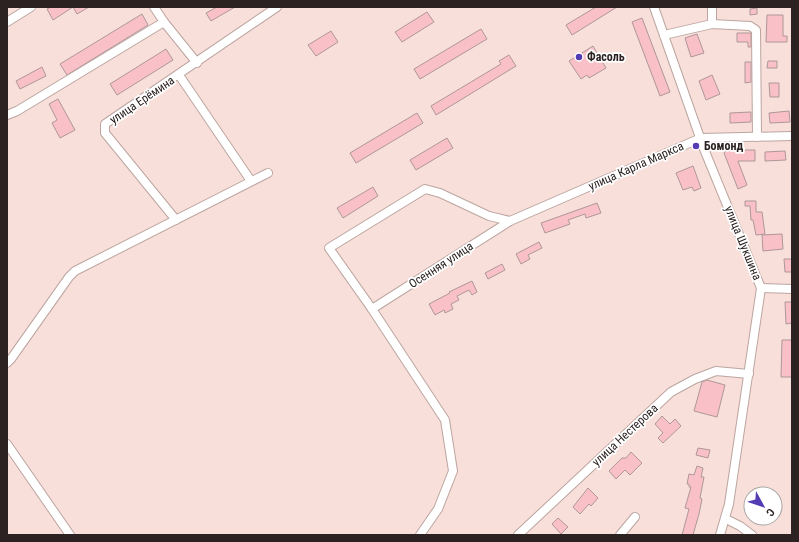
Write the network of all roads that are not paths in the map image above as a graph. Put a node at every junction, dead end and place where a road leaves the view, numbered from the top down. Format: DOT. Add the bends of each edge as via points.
graph roads {
  1 [pos="31,7"];
  2 [pos="154,7"];
  3 [pos="277,7"];
  4 [pos="654,7"];
  5 [pos="712,7"];
  6 [pos="7,22"];
  7 [pos="164,22"];
  8 [pos="712,24"];
  9 [pos="664,35"];
  10 [pos="196,63"];
  11 [pos="179,75"];
  12 [pos="7,115"];
  13 [pos="792,136"];
  14 [pos="757,137"];
  15 [pos="701,138"];
  16 [pos="268,173"];
  17 [pos="251,181"];
  18 [pos="176,220"];
  19 [pos="510,221"];
  20 [pos="762,288"];
  21 [pos="792,289"];
  22 [pos="372,310"];
  23 [pos="7,363"];
  24 [pos="749,374"];
  25 [pos="7,444"];
  26 [pos="635,518"];
  27 [pos="726,519"];
  28 [pos="70,535"];
  29 [pos="420,535"];
  30 [pos="518,535"];
  31 [pos="620,535"];
  32 [pos="720,535"];
  33 [pos="752,535"];
  1 -- 6 [label="street"];
  2 -- 7 [label="street"];
  3 -- 10 [label="street, улица Ерёмина"];
  4 -- 9 [label="street, улица Шукшина"];
  5 -- 8 [label="street"];
  7 -- 10 [label="street"];
  7 -- 12 [label="street" via="18,111"];
  8 -- 9 [label="street"];
  8 -- 14 [label="street" via="750,26 756,30"];
  9 -- 15 [label="street, улица Шукшина"];
  10 -- 11 [label="street, улица Ерёмина"];
  11 -- 17 [label="street"];
  11 -- 18 [label="street, улица Ерёмина" via="105,124 105,133"];
  13 -- 14 [label="street, улица Карла Маркса"];
  14 -- 15 [label="street, улица Карла Маркса"];
  15 -- 19 [label="street, улица Карла Маркса"];
  15 -- 20 [label="street, улица Шукшина"];
  16 -- 17 [label="street"];
  17 -- 18 [label="street"];
  18 -- 23 [label="street" via="75,271"];
  19 -- 22 [label="street, Осенняя улица"];
  19 -- 22 [label="street" via="490,216 440,193 425,189 329,248"];
  20 -- 21 [label="street"];
  20 -- 24 [label="street, улица Шукшина"];
  22 -- 29 [label="street" via="445,420 453,470 438,509"];
  24 -- 27 [label="street, улица Шукшина"];
  24 -- 30 [label="street, улица Нестерова" via="716,371 671,392"];
  25 -- 28 [label="street"];
  26 -- 31 [label="street"];
  27 -- 32 [label="street, улица Шукшина"];
  27 -- 33 [label="street"];
}
